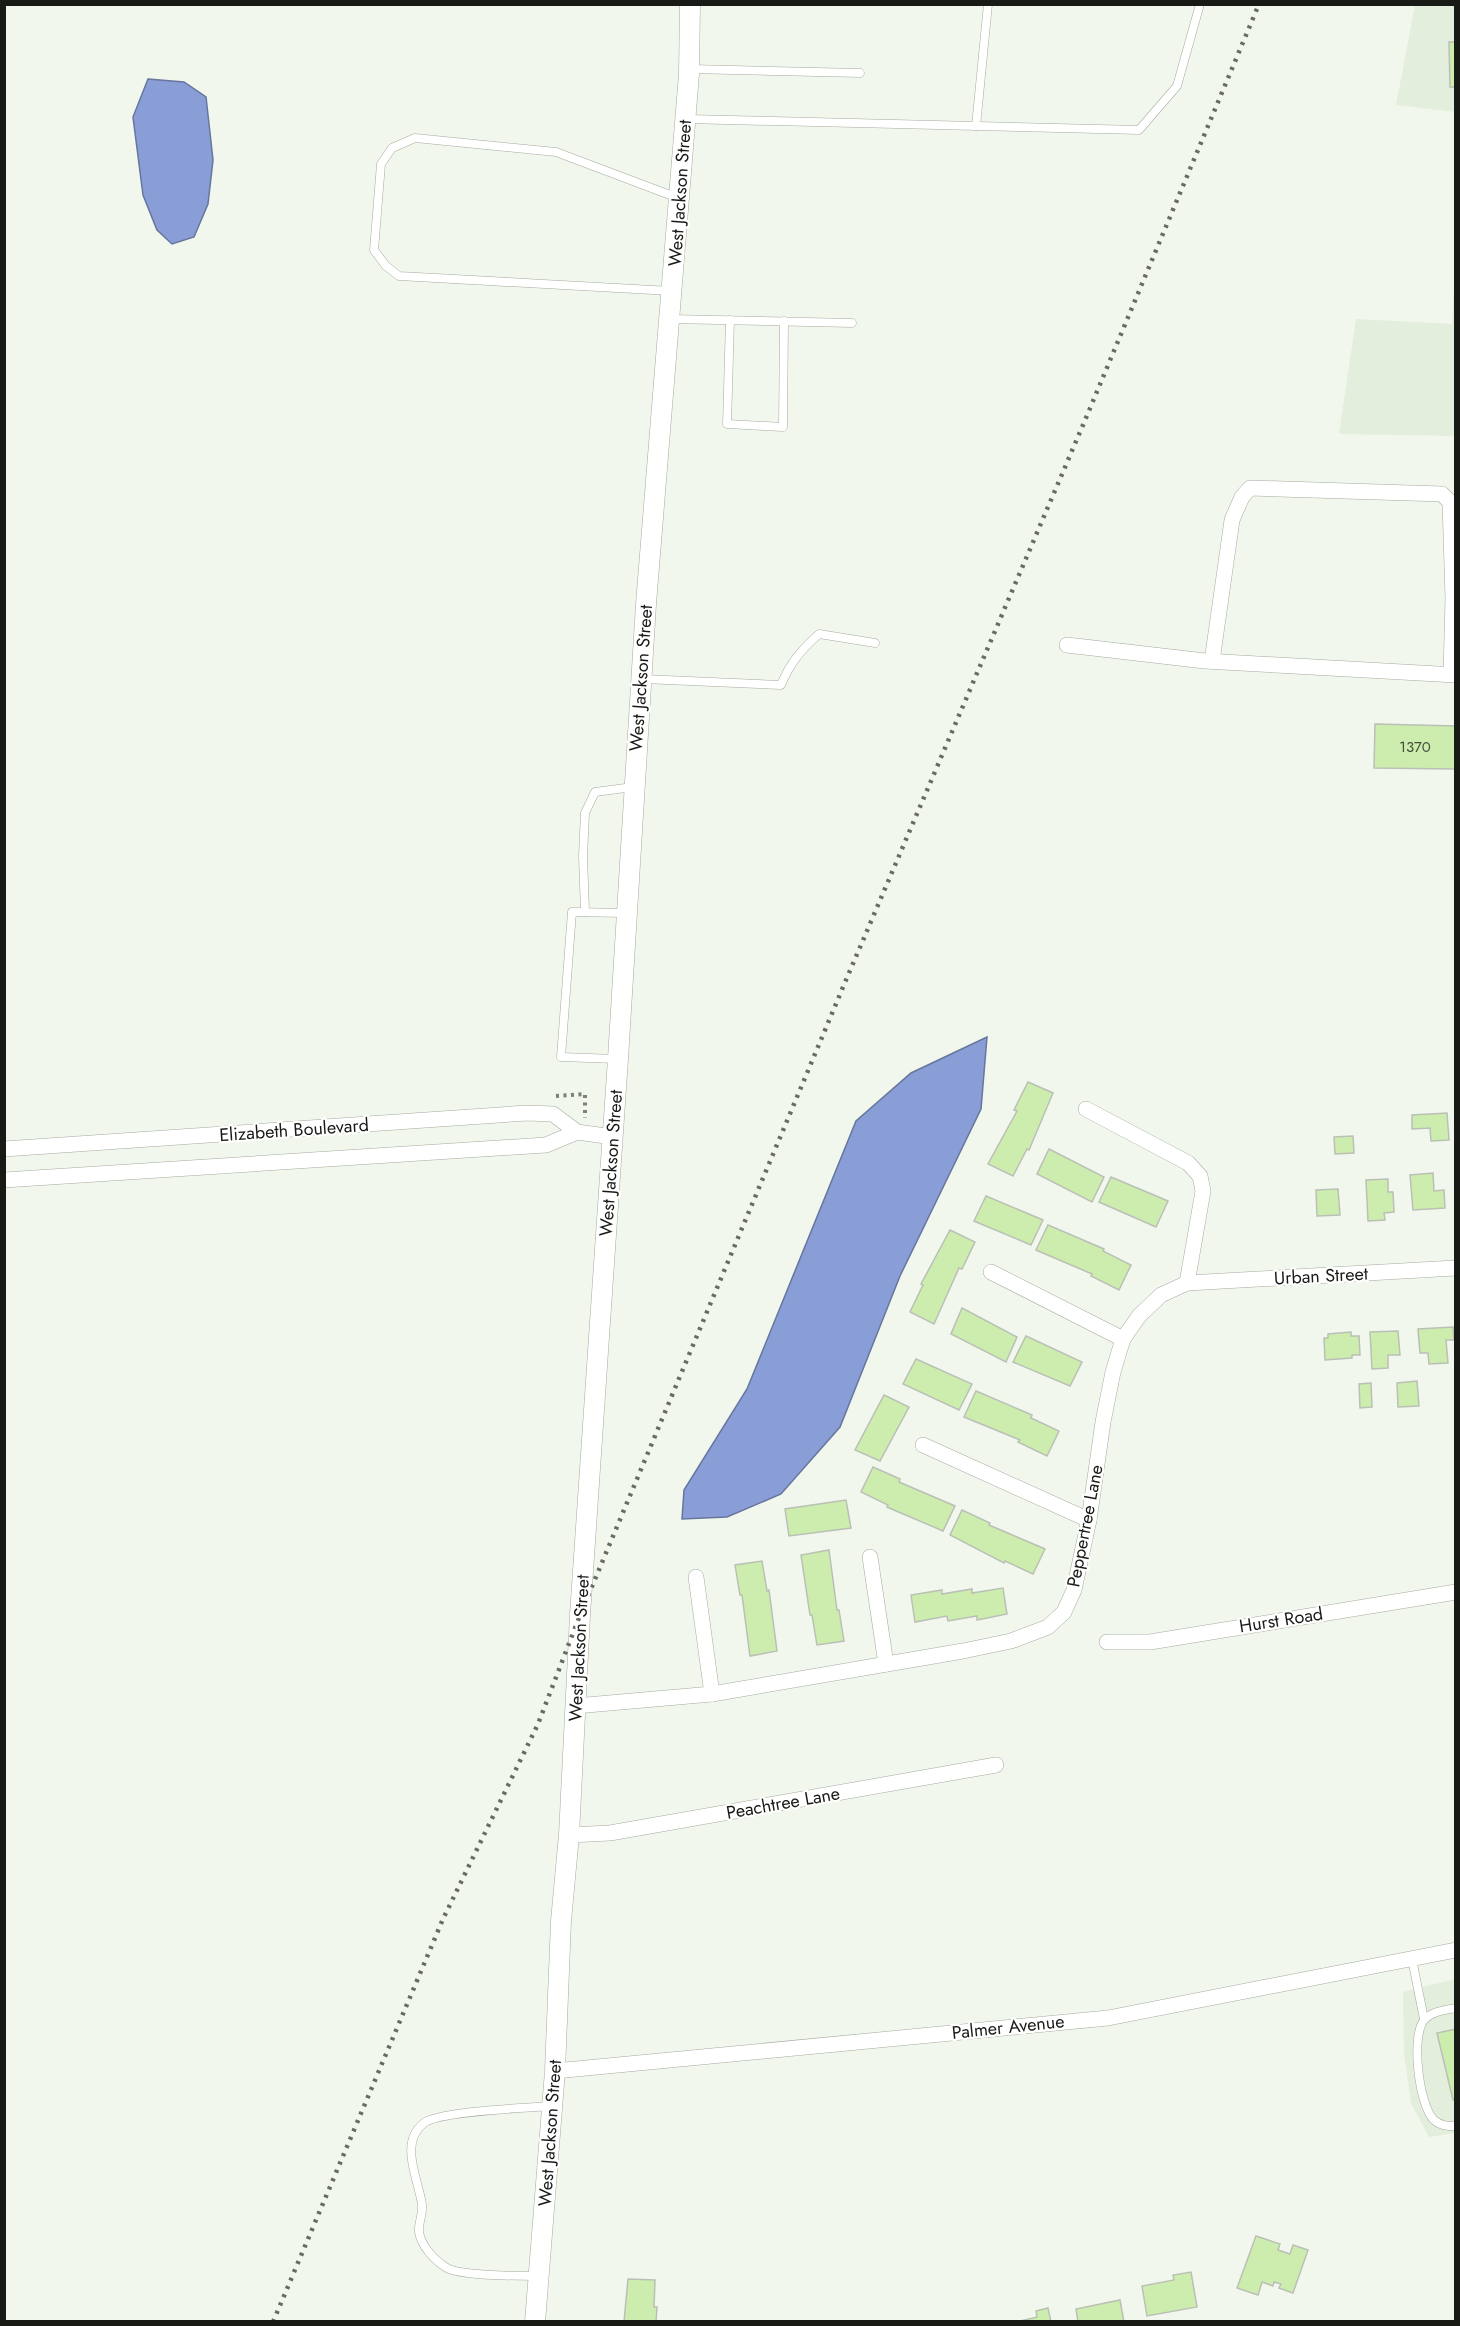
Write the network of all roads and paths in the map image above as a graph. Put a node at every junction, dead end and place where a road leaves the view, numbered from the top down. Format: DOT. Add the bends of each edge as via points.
graph roads {
  1 [pos="690,4"];
  2 [pos="988,4"];
  3 [pos="1200,4"];
  4 [pos="688,69"];
  5 [pos="860,73"];
  6 [pos="685,119"];
  7 [pos="976,126"];
  8 [pos="679,198"];
  9 [pos="672,291"];
  10 [pos="670,319"];
  11 [pos="730,320"];
  12 [pos="784,321"];
  13 [pos="852,323"];
  14 [pos="1454,577"];
  15 [pos="875,643"];
  16 [pos="1067,645"];
  17 [pos="1212,661"];
  18 [pos="1453,674"];
  19 [pos="641,679"];
  20 [pos="634,787"];
  21 [pos="585,912"];
  22 [pos="627,913"];
  23 [pos="618,1059"];
  24 [pos="1086,1109"];
  25 [pos="577,1132"];
  26 [pos="613,1137"];
  27 [pos="4,1149"];
  28 [pos="4,1180"];
  29 [pos="1455,1268"];
  30 [pos="991,1272"];
  31 [pos="1187,1283"];
  32 [pos="1123,1339"];
  33 [pos="923,1445"];
  34 [pos="1089,1521"];
  35 [pos="870,1557"];
  36 [pos="696,1577"];
  37 [pos="1455,1592"];
  38 [pos="1107,1642"];
  39 [pos="886,1664"];
  40 [pos="712,1694"];
  41 [pos="575,1706"];
  42 [pos="996,1765"];
  43 [pos="569,1835"];
  44 [pos="1455,1950"];
  45 [pos="1412,1959"];
  46 [pos="1455,2008"];
  47 [pos="1424,2019"];
  48 [pos="555,2071"];
  49 [pos="552,2106"];
  50 [pos="1455,2126"];
  51 [pos="540,2276"];
  52 [pos="535,2322"];
  1 -- 4 [label="street, West Jackson Street"];
  2 -- 7 [label="lane"];
  3 -- 7 [label="lane" via="1177,86 1139,130"];
  4 -- 5 [label="lane"];
  4 -- 6 [label="street, West Jackson Street"];
  6 -- 7 [label="lane"];
  6 -- 8 [label="street, West Jackson Street"];
  8 -- 9 [label="street, West Jackson Street"];
  8 -- 9 [label="lane" via="556,152 415,138 392,148 381,164 374,250 399,276"];
  9 -- 10 [label="street, West Jackson Street"];
  10 -- 11 [label="lane"];
  10 -- 19 [label="street, West Jackson Street"];
  11 -- 12 [label="lane"];
  11 -- 12 [label="lane" via="727,424 783,427"];
  12 -- 13 [label="lane"];
  14 -- 17 [label="street" via="1450,502 1442,494 1250,488 1232,520"];
  14 -- 18 [label="street"];
  15 -- 19 [label="lane" via="819,634 799,651 781,685"];
  16 -- 17 [label="street"];
  17 -- 18 [label="street"];
  19 -- 20 [label="street, West Jackson Street"];
  20 -- 21 [label="lane" via="595,792 585,813"];
  20 -- 22 [label="street, West Jackson Street"];
  21 -- 22 [label="lane"];
  21 -- 23 [label="lane" via="572,912 561,1057"];
  22 -- 23 [label="street, West Jackson Street"];
  23 -- 26 [label="street, West Jackson Street"];
  24 -- 31 [label="street" via="1188,1163 1200,1176 1203,1191"];
  25 -- 26 [label="street, Elizabeth Boulevard"];
  25 -- 27 [label="street, Elizabeth Boulevard" via="554,1114 527,1113"];
  25 -- 28 [label="street, Elizabeth Boulevard" via="546,1145"];
  26 -- 41 [label="street, West Jackson Street"];
  29 -- 31 [label="street, Urban Street"];
  30 -- 32 [label="street"];
  31 -- 32 [label="street, Peppertree Lane" via="1161,1294"];
  32 -- 34 [label="street, Peppertree Lane" via="1103,1422"];
  33 -- 34 [label="street"];
  34 -- 39 [label="street, Peppertree Lane" via="1074,1590 1064,1612 1048,1627 1011,1641"];
  35 -- 39 [label="street"];
  36 -- 40 [label="street"];
  37 -- 38 [label="street, Hurst Road" via="1150,1642"];
  39 -- 40 [label="street, Peppertree Lane"];
  40 -- 41 [label="street, Peppertree Lane"];
  41 -- 43 [label="street, West Jackson Street"];
  42 -- 43 [label="street, Peachtree Lane" via="610,1833"];
  43 -- 48 [label="street, West Jackson Street"];
  44 -- 45 [label="street, Palmer Avenue"];
  45 -- 47 [label="lane"];
  45 -- 48 [label="street, Palmer Avenue" via="1108,2018"];
  46 -- 47 [label="lane"];
  47 -- 50 [label="lane" via="1419,2032 1417,2066 1426,2103 1433,2119 1444,2127"];
  48 -- 49 [label="street, West Jackson Street"];
  49 -- 51 [label="street, West Jackson Street"];
  49 -- 51 [label="lane" via="456,2114 425,2122 415,2135 410,2158 422,2208 419,2233 431,2255 448,2269"];
  51 -- 52 [label="street, West Jackson Street"];
}
